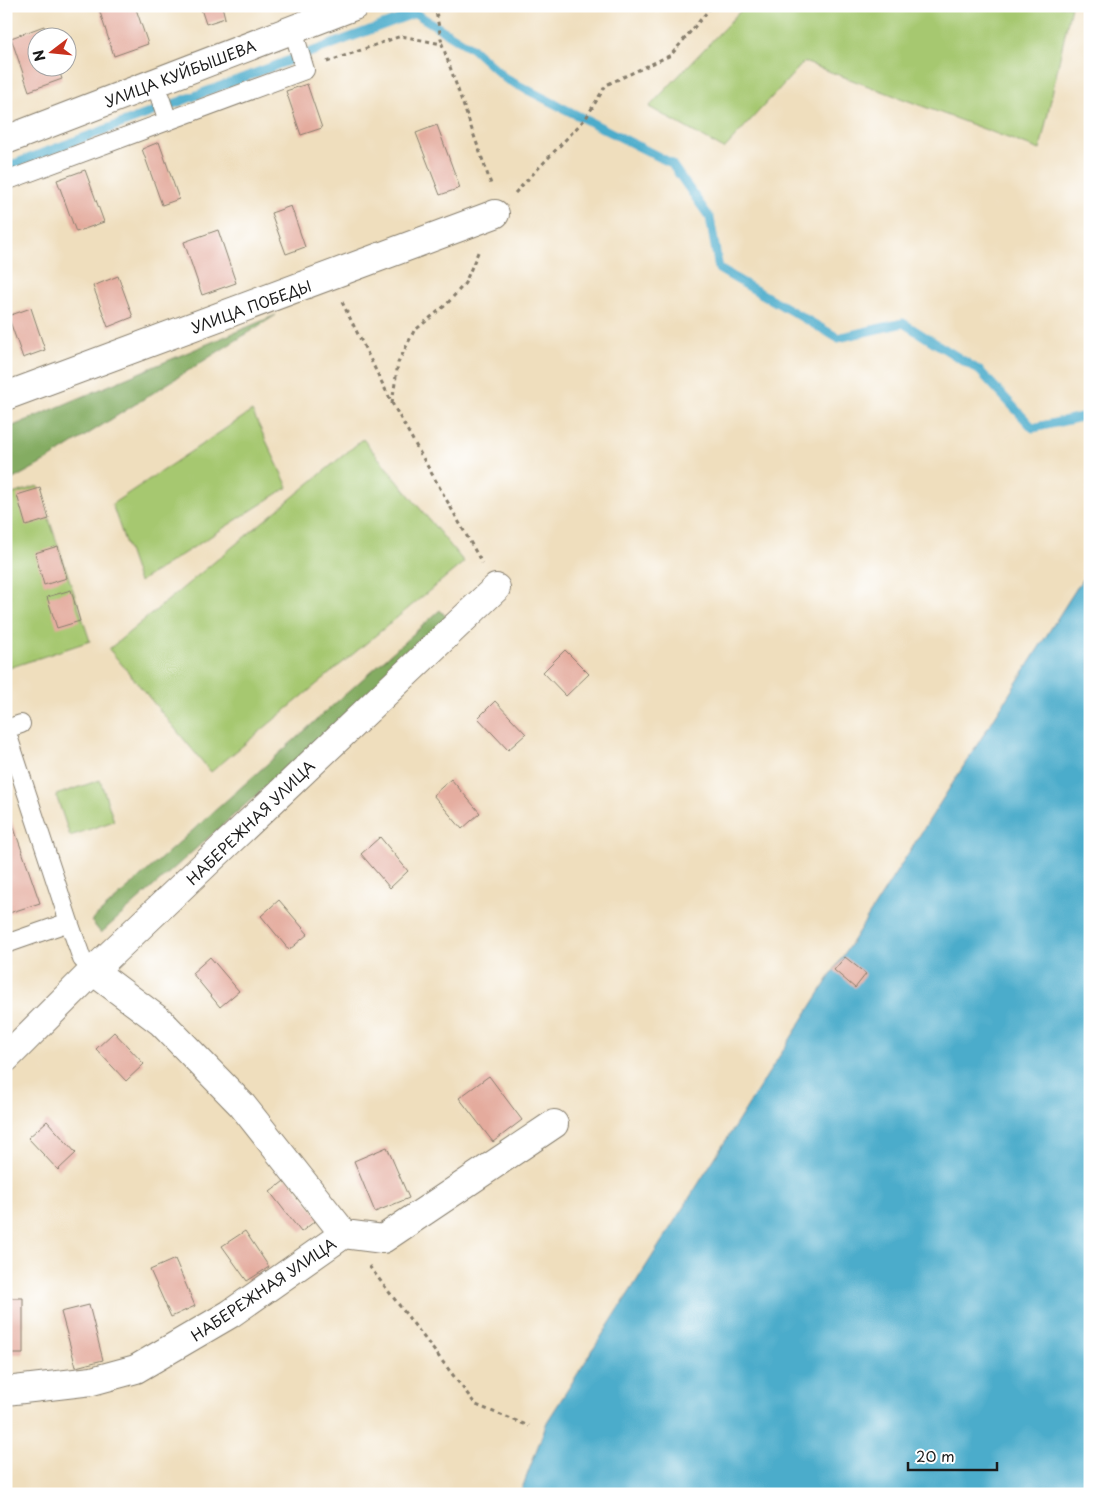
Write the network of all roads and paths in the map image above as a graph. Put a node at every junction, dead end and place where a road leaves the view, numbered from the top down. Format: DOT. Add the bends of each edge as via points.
graph roads {
  1 [pos="354,6"];
  2 [pos="435,6"];
  3 [pos="712,6"];
  4 [pos="293,30"];
  5 [pos="442,44"];
  6 [pos="305,70"];
  7 [pos="155,83"];
  8 [pos="168,121"];
  9 [pos="6,140"];
  10 [pos="6,181"];
  11 [pos="494,214"];
  12 [pos="329,276"];
  13 [pos="6,396"];
  14 [pos="392,403"];
  15 [pos="496,588"];
  16 [pos="11,727"];
  17 [pos="70,922"];
  18 [pos="6,944"];
  19 [pos="93,971"];
  20 [pos="6,1058"];
  21 [pos="554,1124"];
  22 [pos="344,1234"];
  23 [pos="6,1391"];
  24 [pos="529,1426"];
  1 -- 4 [label="street, УЛИЦА КУЙБЫШЕВА"];
  2 -- 5 [label="path"];
  3 -- 11 [label="path" via="672,55 606,85 586,118"];
  4 -- 6 [label="lane"];
  4 -- 7 [label="street, УЛИЦА КУЙБЫШЕВА"];
  5 -- 6 [label="path" via="401,36"];
  5 -- 11 [label="path" via="496,199"];
  6 -- 8 [label="lane"];
  7 -- 8 [label="lane"];
  7 -- 9 [label="street, УЛИЦА КУЙБЫШЕВА"];
  8 -- 10 [label="lane"];
  11 -- 12 [label="street, УЛИЦА ПОБЕДЫ"];
  11 -- 14 [label="path" via="465,283 447,304 414,331 398,362"];
  12 -- 13 [label="street, УЛИЦА ПОБЕДЫ"];
  12 -- 14 [label="path"];
  14 -- 15 [label="path"];
  15 -- 19 [label="street, НАБЕРЕЖНАЯ УЛИЦА"];
  16 -- 17 [label="lane"];
  17 -- 18 [label="lane"];
  17 -- 19 [label="lane" via="82,959"];
  19 -- 20 [label="street, НАБЕРЕЖНАЯ УЛИЦА"];
  19 -- 22 [label="street" via="161,1022 242,1105"];
  21 -- 22 [label="street, НАБЕРЕЖНАЯ УЛИЦА" via="384,1239"];
  22 -- 23 [label="street, НАБЕРЕЖНАЯ УЛИЦА" via="230,1314 136,1369 92,1381"];
  22 -- 24 [label="path" via="476,1405"];
}
